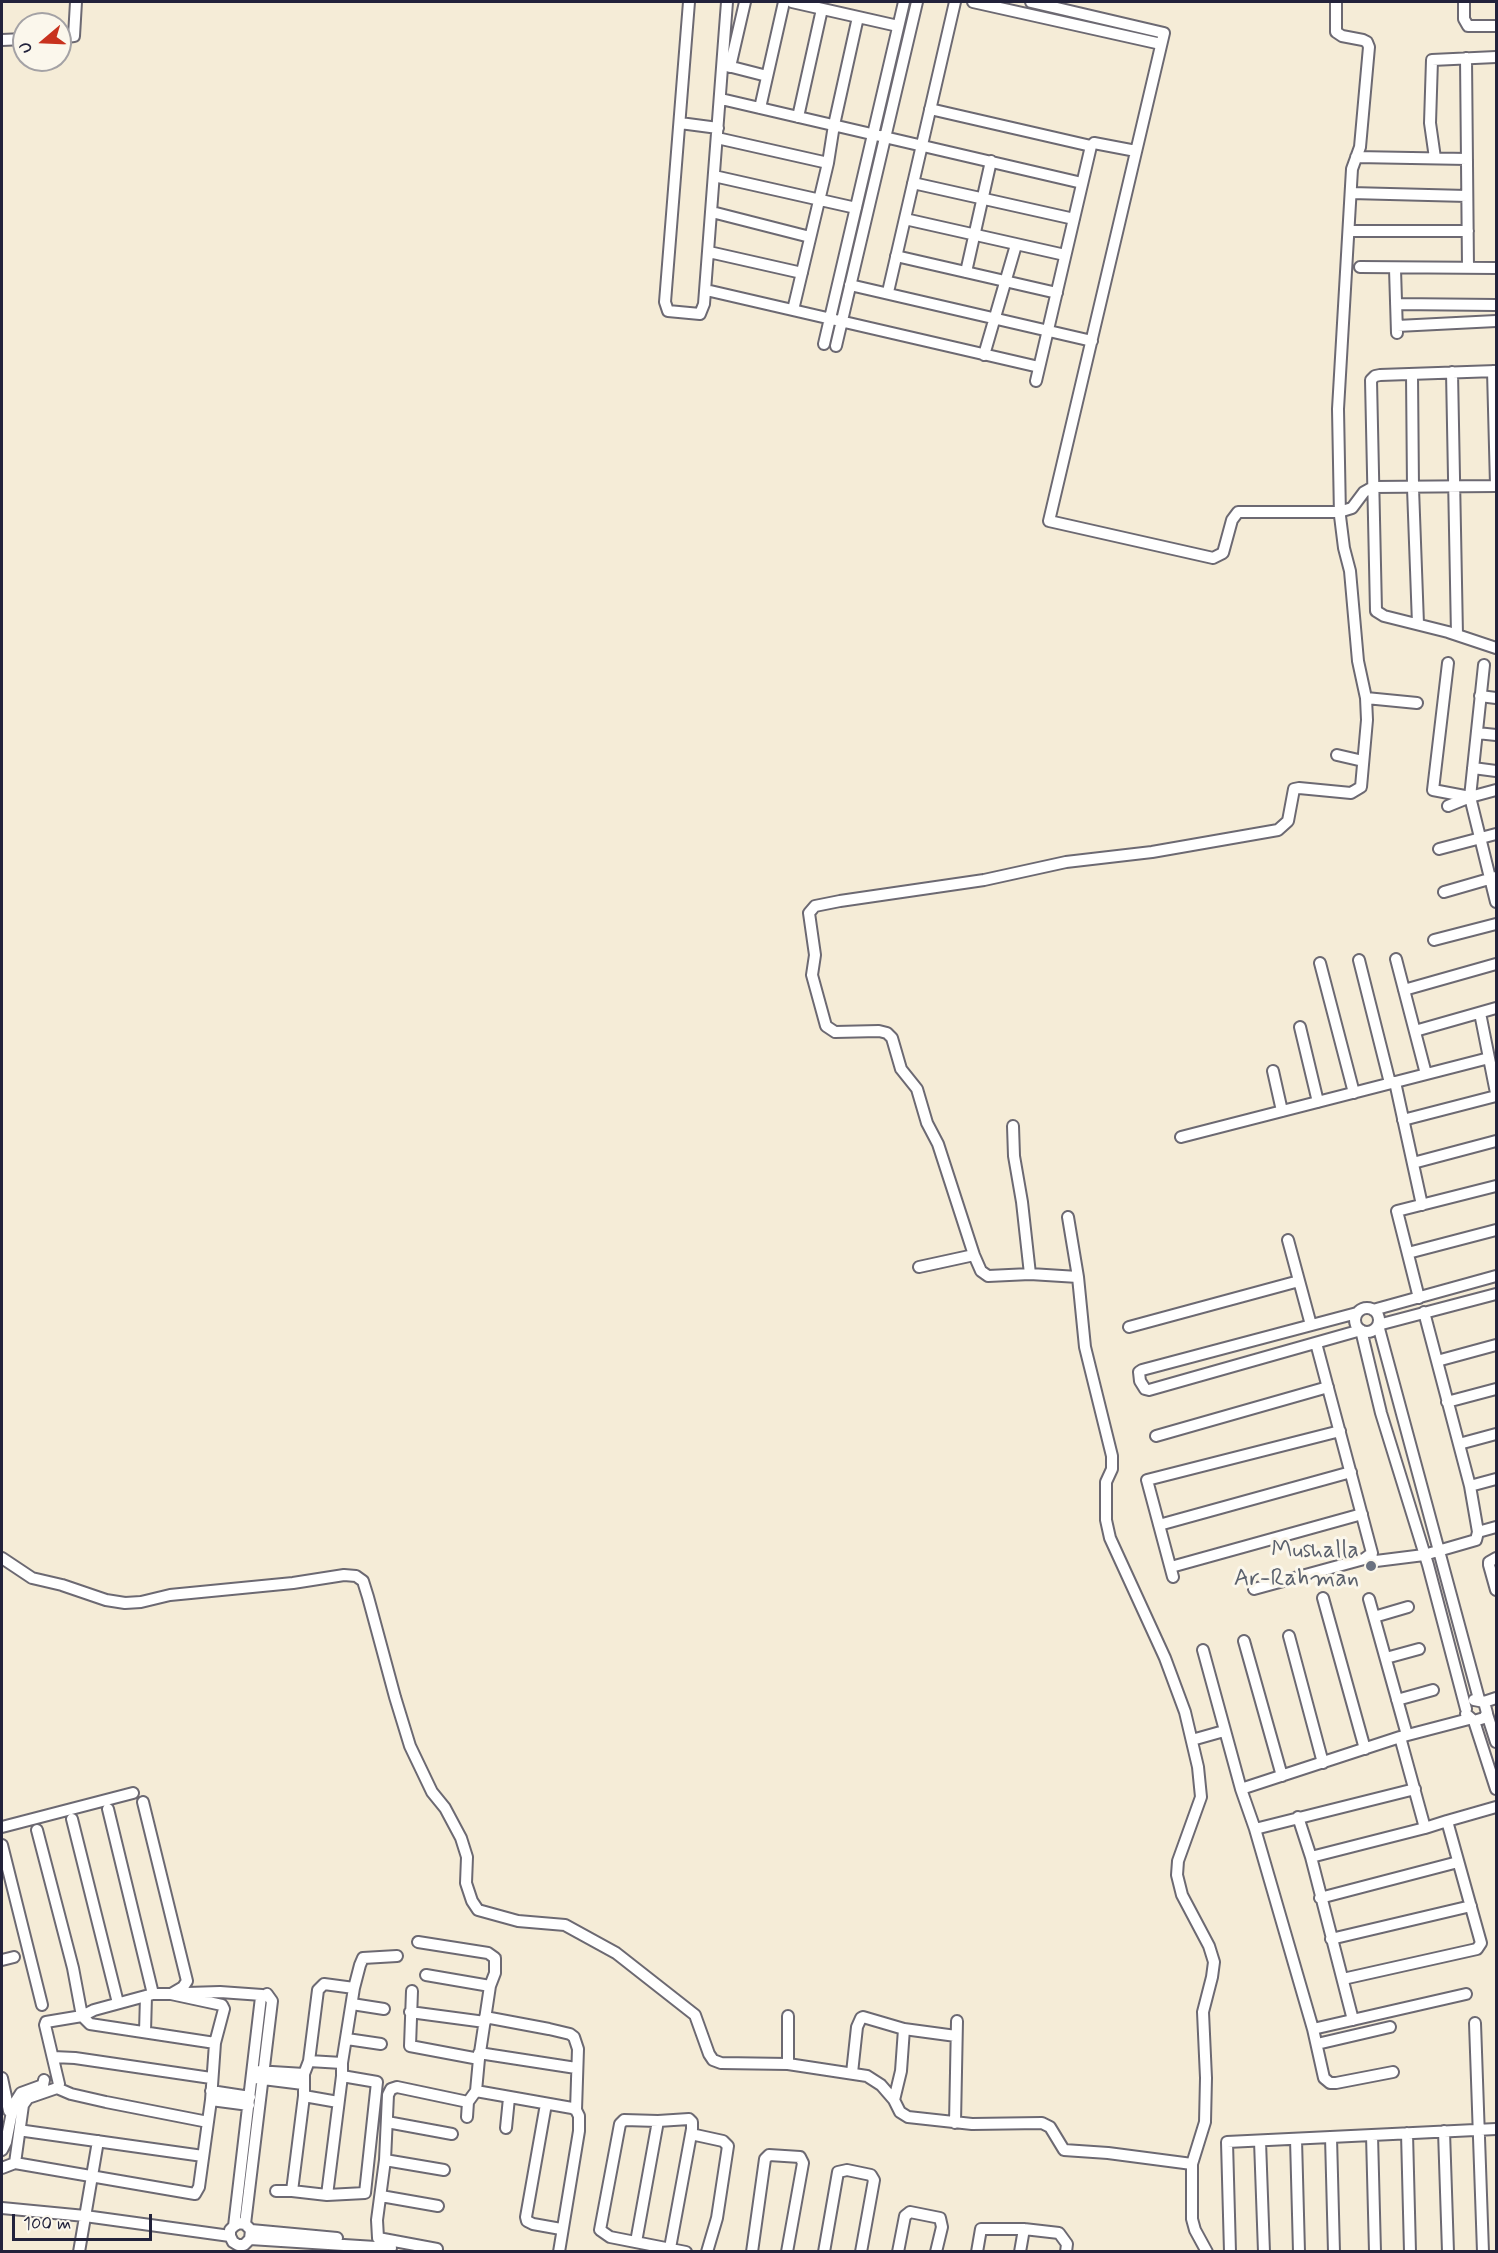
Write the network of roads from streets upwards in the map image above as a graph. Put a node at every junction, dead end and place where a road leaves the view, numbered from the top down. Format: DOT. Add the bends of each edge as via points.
graph roads {
  1 [pos="76,2"];
  2 [pos="689,2"];
  3 [pos="727,2"];
  4 [pos="745,2"];
  5 [pos="784,2"];
  6 [pos="792,2"];
  7 [pos="904,2"];
  8 [pos="917,2"];
  9 [pos="956,2"];
  10 [pos="973,2"];
  11 [pos="1031,2"];
  12 [pos="1336,2"];
  13 [pos="1464,2"];
  14 [pos="822,9"];
  15 [pos="858,17"];
  16 [pos="898,26"];
  17 [pos="1497,26"];
  18 [pos="72,37"];
  19 [pos="1161,44"];
  20 [pos="1497,57"];
  21 [pos="1466,58"];
  22 [pos="726,66"];
  23 [pos="767,76"];
  24 [pos="721,99"];
  25 [pos="760,108"];
  26 [pos="930,109"];
  27 [pos="798,117"];
  28 [pos="680,123"];
  29 [pos="834,125"];
  30 [pos="718,133"];
  31 [pos="874,134"];
  32 [pos="886,137"];
  33 [pos="922,145"];
  34 [pos="1091,146"];
  35 [pos="1136,151"];
  36 [pos="1356,157"];
  37 [pos="1435,158"];
  38 [pos="1467,159"];
  39 [pos="991,161"];
  40 [pos="828,163"];
  41 [pos="714,176"];
  42 [pos="913,183"];
  43 [pos="1082,183"];
  44 [pos="1351,193"];
  45 [pos="1467,196"];
  46 [pos="820,198"];
  47 [pos="981,198"];
  48 [pos="856,208"];
  49 [pos="712,212"];
  50 [pos="905,219"];
  51 [pos="1074,219"];
  52 [pos="1349,231"];
  53 [pos="1467,231"];
  54 [pos="973,234"];
  55 [pos="810,237"];
  56 [pos="1016,245"];
  57 [pos="708,252"];
  58 [pos="1065,255"];
  59 [pos="896,256"];
  60 [pos="1360,267"];
  61 [pos="1395,268"];
  62 [pos="1468,268"];
  63 [pos="1497,268"];
  64 [pos="966,272"];
  65 [pos="802,273"];
  66 [pos="1005,281"];
  67 [pos="850,285"];
  68 [pos="706,290"];
  69 [pos="888,292"];
  70 [pos="1057,293"];
  71 [pos="1396,304"];
  72 [pos="1497,305"];
  73 [pos="793,310"];
  74 [pos="995,318"];
  75 [pos="830,319"];
  76 [pos="1497,321"];
  77 [pos="841,322"];
  78 [pos="1048,330"];
  79 [pos="1092,341"];
  80 [pos="824,344"];
  81 [pos="836,346"];
  82 [pos="984,355"];
  83 [pos="1039,367"];
  84 [pos="1495,371"];
  85 [pos="1452,372"];
  86 [pos="1412,374"];
  87 [pos="1036,381"];
  88 [pos="1497,486"];
  89 [pos="1373,487"];
  90 [pos="1454,487"];
  91 [pos="1413,488"];
  92 [pos="1340,512"];
  93 [pos="1419,624"];
  94 [pos="1457,635"];
  95 [pos="1497,648"];
  96 [pos="1448,663"];
  97 [pos="1484,665"];
  98 [pos="1480,696"];
  99 [pos="1366,698"];
  100 [pos="1497,698"];
  101 [pos="1417,703"];
  102 [pos="1477,733"];
  103 [pos="1497,735"];
  104 [pos="1337,755"];
  105 [pos="1363,761"];
  106 [pos="1473,768"];
  107 [pos="1497,771"];
  108 [pos="1497,790"];
  109 [pos="1470,797"];
  110 [pos="1448,806"];
  111 [pos="1497,834"];
  112 [pos="1481,838"];
  113 [pos="1439,849"];
  114 [pos="1494,878"];
  115 [pos="1444,892"];
  116 [pos="1497,902"];
  117 [pos="1497,924"];
  118 [pos="1434,940"];
  119 [pos="1396,959"];
  120 [pos="1359,960"];
  121 [pos="1320,963"];
  122 [pos="1497,964"];
  123 [pos="1404,990"];
  124 [pos="1497,1008"];
  125 [pos="1480,1013"];
  126 [pos="1300,1027"];
  127 [pos="1415,1031"];
  128 [pos="1489,1058"];
  129 [pos="1273,1071"];
  130 [pos="1426,1074"];
  131 [pos="1392,1083"];
  132 [pos="1354,1093"];
  133 [pos="1497,1095"];
  134 [pos="1318,1102"];
  135 [pos="1282,1111"];
  136 [pos="1403,1120"];
  137 [pos="1013,1126"];
  138 [pos="1181,1137"];
  139 [pos="1497,1141"];
  140 [pos="1413,1163"];
  141 [pos="1497,1186"];
  142 [pos="1422,1205"];
  143 [pos="1068,1217"];
  144 [pos="1497,1230"];
  145 [pos="1288,1240"];
  146 [pos="1408,1253"];
  147 [pos="974,1255"];
  148 [pos="919,1267"];
  149 [pos="1030,1274"];
  150 [pos="1497,1276"];
  151 [pos="1078,1277"];
  152 [pos="1299,1281"];
  153 [pos="1436,1293"];
  154 [pos="1497,1294"];
  155 [pos="1419,1298"];
  156 [pos="1440,1308"];
  157 [pos="1373,1310"];
  158 [pos="1424,1312"];
  159 [pos="1357,1313"];
  160 [pos="1311,1325"];
  161 [pos="1378,1325"];
  162 [pos="1129,1327"];
  163 [pos="1360,1330"];
  164 [pos="1316,1343"];
  165 [pos="1497,1345"];
  166 [pos="1437,1360"];
  167 [pos="1328,1388"];
  168 [pos="1497,1389"];
  169 [pos="1448,1402"];
  170 [pos="1400,1408"];
  171 [pos="1382,1413"];
  172 [pos="1340,1431"];
  173 [pos="1497,1434"];
  174 [pos="1156,1436"];
  175 [pos="1458,1444"];
  176 [pos="1351,1472"];
  177 [pos="1497,1479"];
  178 [pos="1470,1486"];
  179 [pos="1362,1514"];
  180 [pos="1159,1525"];
  181 [pos="1497,1527"];
  182 [pos="1478,1532"];
  183 [pos="1440,1556"];
  184 [pos="2,1557"];
  185 [pos="1369,1557"];
  186 [pos="1497,1558"];
  187 [pos="1426,1560"];
  188 [pos="1254,1589"];
  189 [pos="1497,1590"];
  190 [pos="1323,1598"];
  191 [pos="1369,1599"];
  192 [pos="1408,1607"];
  193 [pos="1374,1617"];
  194 [pos="1289,1636"];
  195 [pos="1244,1641"];
  196 [pos="1419,1649"];
  197 [pos="1203,1650"];
  198 [pos="1386,1659"];
  199 [pos="1432,1690"];
  200 [pos="1497,1698"];
  201 [pos="1397,1700"];
  202 [pos="1487,1708"];
  203 [pos="1470,1716"];
  204 [pos="1224,1731"];
  205 [pos="1403,1736"];
  206 [pos="1192,1740"];
  207 [pos="1497,1742"];
  208 [pos="1365,1749"];
  209 [pos="1323,1762"];
  210 [pos="1494,1774"];
  211 [pos="1282,1776"];
  212 [pos="1241,1789"];
  213 [pos="1415,1789"];
  214 [pos="1497,1789"];
  215 [pos="133,1793"];
  216 [pos="144,1802"];
  217 [pos="1497,1807"];
  218 [pos="108,1809"];
  219 [pos="1298,1817"];
  220 [pos="72,1819"];
  221 [pos="1447,1821"];
  222 [pos="2,1827"];
  223 [pos="1425,1828"];
  224 [pos="1255,1829"];
  225 [pos="37,1830"];
  226 [pos="2,1845"];
  227 [pos="1311,1857"];
  228 [pos="1458,1862"];
  229 [pos="1320,1898"];
  230 [pos="1470,1906"];
  231 [pos="1331,1939"];
  232 [pos="418,1942"];
  233 [pos="397,1956"];
  234 [pos="14,1957"];
  235 [pos="2,1960"];
  236 [pos="426,1975"];
  237 [pos="1343,1979"];
  238 [pos="490,1986"];
  239 [pos="354,1989"];
  240 [pos="412,1991"];
  241 [pos="171,1994"];
  242 [pos="1466,1994"];
  243 [pos="150,1995"];
  244 [pos="118,2003"];
  245 [pos="352,2004"];
  246 [pos="42,2005"];
  247 [pos="384,2009"];
  248 [pos="410,2012"];
  249 [pos="82,2016"];
  250 [pos="788,2016"];
  251 [pos="1353,2019"];
  252 [pos="485,2020"];
  253 [pos="957,2021"];
  254 [pos="1475,2023"];
  255 [pos="1390,2027"];
  256 [pos="904,2029"];
  257 [pos="1313,2029"];
  258 [pos="145,2032"];
  259 [pos="956,2036"];
  260 [pos="347,2039"];
  261 [pos="215,2043"];
  262 [pos="381,2044"];
  263 [pos="1317,2044"];
  264 [pos="479,2056"];
  265 [pos="53,2057"];
  266 [pos="309,2061"];
  267 [pos="342,2063"];
  268 [pos="788,2064"];
  269 [pos="576,2068"];
  270 [pos="1393,2072"];
  271 [pos="852,2073"];
  272 [pos="257,2075"];
  273 [pos="342,2076"];
  274 [pos="2,2078"];
  275 [pos="211,2078"];
  276 [pos="303,2079"];
  277 [pos="44,2080"];
  278 [pos="57,2088"];
  279 [pos="476,2091"];
  280 [pos="211,2095"];
  281 [pos="304,2096"];
  282 [pos="509,2098"];
  283 [pos="894,2100"];
  284 [pos="250,2101"];
  285 [pos="338,2102"];
  286 [pos="468,2102"];
  287 [pos="546,2104"];
  288 [pos="576,2110"];
  289 [pos="8,2111"];
  290 [pos="467,2117"];
  291 [pos="658,2121"];
  292 [pos="208,2122"];
  293 [pos="387,2122"];
  294 [pos="955,2123"];
  295 [pos="506,2128"];
  296 [pos="1497,2129"];
  297 [pos="1479,2130"];
  298 [pos="25,2131"];
  299 [pos="1444,2131"];
  300 [pos="1407,2133"];
  301 [pos="452,2134"];
  302 [pos="691,2134"];
  303 [pos="1372,2135"];
  304 [pos="1330,2137"];
  305 [pos="1296,2139"];
  306 [pos="98,2140"];
  307 [pos="1260,2141"];
  308 [pos="2,2150"];
  309 [pos="202,2156"];
  310 [pos="385,2160"];
  311 [pos="15,2163"];
  312 [pos="1192,2164"];
  313 [pos="2,2168"];
  314 [pos="444,2170"];
  315 [pos="93,2176"];
  316 [pos="276,2191"];
  317 [pos="292,2191"];
  318 [pos="327,2195"];
  319 [pos="381,2196"];
  320 [pos="438,2206"];
  321 [pos="2,2208"];
  322 [pos="85,2217"];
  323 [pos="561,2229"];
  324 [pos="1024,2229"];
  325 [pos="240,2238"];
  326 [pos="343,2238"];
  327 [pos="636,2242"];
  328 [pos="392,2248"];
  329 [pos="670,2248"];
  330 [pos="415,2249"];
  331 [pos="437,2249"];
  332 [pos="79,2252"];
  333 [pos="559,2252"];
  334 [pos="686,2252"];
  335 [pos="707,2252"];
  336 [pos="752,2252"];
  337 [pos="787,2252"];
  338 [pos="824,2252"];
  339 [pos="861,2252"];
  340 [pos="898,2252"];
  341 [pos="936,2252"];
  342 [pos="977,2252"];
  343 [pos="1020,2252"];
  344 [pos="1066,2252"];
  345 [pos="1207,2252"];
  346 [pos="1230,2252"];
  347 [pos="1264,2252"];
  348 [pos="1299,2252"];
  349 [pos="1334,2252"];
  350 [pos="1375,2252"];
  351 [pos="1410,2252"];
  352 [pos="1448,2252"];
  353 [pos="1483,2252"];
  1 -- 18 [label="street"];
  2 -- 28 [label="street"];
  3 -- 22 [label="street"];
  4 -- 22 [label="street"];
  5 -- 23 [label="street"];
  6 -- 14 [label="street"];
  7 -- 16 [label="street"];
  8 -- 32 [label="street"];
  9 -- 26 [label="street"];
  10 -- 19 [label="street"];
  11 -- 19 [label="street" via="1164,33"];
  12 -- 36 [label="street" via="1337,33 1363,40 1369,47"];
  13 -- 17 [label="street" via="1467,25"];
  14 -- 15 [label="street"];
  14 -- 27 [label="street"];
  15 -- 16 [label="street"];
  15 -- 29 [label="street"];
  16 -- 31 [label="street"];
  19 -- 35 [label="street"];
  20 -- 21 [label="street"];
  21 -- 37 [label="street" via="1435,58 1431,64 1430,123"];
  21 -- 38 [label="street"];
  22 -- 23 [label="street"];
  22 -- 24 [label="street"];
  23 -- 25 [label="street"];
  24 -- 25 [label="street"];
  24 -- 30 [label="street"];
  25 -- 27 [label="street"];
  26 -- 33 [label="street"];
  26 -- 34 [label="street"];
  27 -- 29 [label="street"];
  28 -- 30 [label="street"];
  28 -- 68 [label="street" via="666,307 676,313 700,314"];
  29 -- 31 [label="street"];
  29 -- 40 [label="street"];
  30 -- 40 [label="street"];
  30 -- 41 [label="street"];
  31 -- 32 [label="street"];
  31 -- 48 [label="street"];
  32 -- 33 [label="street"];
  32 -- 67 [label="street"];
  33 -- 39 [label="street"];
  33 -- 42 [label="street"];
  34 -- 35 [label="street" via="1094,143"];
  34 -- 43 [label="street"];
  35 -- 79 [label="street"];
  36 -- 37 [label="street"];
  36 -- 44 [label="street"];
  37 -- 38 [label="street"];
  38 -- 45 [label="street"];
  39 -- 43 [label="street"];
  39 -- 47 [label="street"];
  40 -- 46 [label="street"];
  41 -- 46 [label="street"];
  41 -- 49 [label="street"];
  42 -- 47 [label="street"];
  42 -- 50 [label="street"];
  43 -- 51 [label="street"];
  44 -- 45 [label="street"];
  44 -- 52 [label="street"];
  45 -- 53 [label="street"];
  46 -- 48 [label="street"];
  46 -- 55 [label="street"];
  47 -- 51 [label="street"];
  47 -- 54 [label="street"];
  48 -- 75 [label="street"];
  49 -- 55 [label="street"];
  49 -- 57 [label="street"];
  50 -- 54 [label="street"];
  50 -- 59 [label="street"];
  51 -- 58 [label="street"];
  52 -- 53 [label="street"];
  52 -- 92 [label="street" via="1338,400"];
  53 -- 62 [label="street"];
  54 -- 56 [label="street"];
  54 -- 64 [label="street"];
  55 -- 65 [label="street"];
  56 -- 58 [label="street"];
  56 -- 66 [label="street"];
  57 -- 65 [label="street"];
  57 -- 68 [label="street"];
  58 -- 70 [label="street"];
  59 -- 64 [label="street"];
  59 -- 69 [label="street"];
  60 -- 61 [label="street"];
  61 -- 62 [label="street"];
  61 -- 71 [label="street"];
  62 -- 63 [label="street"];
  64 -- 66 [label="street"];
  65 -- 73 [label="street"];
  66 -- 70 [label="street"];
  66 -- 74 [label="street"];
  67 -- 69 [label="street"];
  67 -- 77 [label="street"];
  68 -- 73 [label="street"];
  69 -- 74 [label="street"];
  70 -- 78 [label="street"];
  71 -- 72 [label="street"];
  71 -- 76 [label="street" via="1397,330"];
  73 -- 75 [label="street"];
  74 -- 78 [label="street"];
  74 -- 82 [label="street"];
  75 -- 77 [label="street"];
  75 -- 80 [label="street"];
  77 -- 81 [label="street"];
  77 -- 82 [label="street"];
  78 -- 79 [label="street"];
  78 -- 83 [label="street"];
  79 -- 92 [label="street" via="1049,521 1213,558 1223,553 1238,512"];
  82 -- 83 [label="street"];
  83 -- 87 [label="street"];
  84 -- 85 [label="street"];
  84 -- 88 [label="street"];
  85 -- 86 [label="street"];
  85 -- 90 [label="street"];
  86 -- 89 [label="street" via="1375,376 1371,380"];
  86 -- 91 [label="street"];
  88 -- 90 [label="street"];
  89 -- 91 [label="street"];
  89 -- 92 [label="street" via="1352,508"];
  89 -- 93 [label="street" via="1376,611"];
  90 -- 91 [label="street"];
  90 -- 94 [label="street"];
  91 -- 93 [label="street"];
  92 -- 99 [label="street"];
  93 -- 94 [label="street"];
  94 -- 95 [label="street"];
  96 -- 109 [label="street" via="1433,790"];
  97 -- 98 [label="street"];
  98 -- 100 [label="street"];
  98 -- 102 [label="street"];
  99 -- 101 [label="street"];
  99 -- 105 [label="street"];
  102 -- 103 [label="street"];
  102 -- 106 [label="street"];
  104 -- 105 [label="street"];
  105 -- 147 [label="street" via="1361,786 1356,791 1294,789 1288,821 1278,830 820,904 811,910 815,956 812,970 826,1026 835,1032 879,1031 892,1038 901,1069 917,1089 938,1144"];
  106 -- 107 [label="street"];
  106 -- 109 [label="street"];
  108 -- 109 [label="street"];
  109 -- 110 [label="street"];
  109 -- 112 [label="street"];
  111 -- 112 [label="street"];
  112 -- 113 [label="street"];
  112 -- 114 [label="street"];
  114 -- 115 [label="street"];
  114 -- 116 [label="street"];
  117 -- 118 [label="street"];
  119 -- 123 [label="street"];
  120 -- 131 [label="street"];
  121 -- 132 [label="street"];
  122 -- 123 [label="street"];
  123 -- 127 [label="street"];
  124 -- 125 [label="street"];
  125 -- 127 [label="street"];
  125 -- 128 [label="street"];
  126 -- 134 [label="street"];
  127 -- 130 [label="street"];
  128 -- 130 [label="street"];
  128 -- 133 [label="street"];
  129 -- 135 [label="street"];
  130 -- 131 [label="street"];
  131 -- 132 [label="street"];
  131 -- 136 [label="street"];
  132 -- 134 [label="street"];
  133 -- 136 [label="street"];
  134 -- 135 [label="street"];
  135 -- 138 [label="street"];
  136 -- 140 [label="street"];
  137 -- 149 [label="street"];
  139 -- 140 [label="street"];
  140 -- 142 [label="street"];
  141 -- 142 [label="street"];
  142 -- 146 [label="street" via="1397,1211"];
  143 -- 151 [label="street"];
  144 -- 146 [label="street"];
  145 -- 152 [label="street"];
  146 -- 155 [label="street"];
  147 -- 148 [label="street"];
  147 -- 149 [label="street" via="981,1271 988,1276"];
  149 -- 151 [label="street"];
  150 -- 153 [label="street"];
  151 -- 206 [label="street" via="1084,1347 1112,1456 1106,1482 1110,1538 1165,1658"];
  152 -- 160 [label="street"];
  152 -- 162 [label="street"];
  153 -- 155 [label="street"];
  153 -- 156 [label="street"];
  154 -- 156 [label="street"];
  155 -- 157 [label="street"];
  156 -- 158 [label="street"];
  157 -- 159 [label="street" via="1364,1308"];
  157 -- 161 [label="street"];
  158 -- 161 [label="street"];
  158 -- 166 [label="street"];
  159 -- 160 [label="street"];
  159 -- 163 [label="street" via="1355,1321"];
  160 -- 164 [label="street" via="1142,1370 1140,1381 1149,1390"];
  161 -- 163 [label="street" via="1371,1331"];
  161 -- 170 [label="street"];
  163 -- 164 [label="street"];
  163 -- 171 [label="street"];
  164 -- 167 [label="street"];
  165 -- 166 [label="street"];
  166 -- 169 [label="street"];
  167 -- 172 [label="street"];
  167 -- 174 [label="street"];
  168 -- 169 [label="street"];
  169 -- 175 [label="street"];
  170 -- 171 [label="street"];
  170 -- 183 [label="street"];
  171 -- 187 [label="street"];
  172 -- 176 [label="street"];
  172 -- 180 [label="street" via="1147,1480"];
  173 -- 175 [label="street"];
  175 -- 178 [label="street"];
  176 -- 179 [label="street"];
  176 -- 180 [label="street"];
  177 -- 178 [label="street"];
  178 -- 182 [label="street"];
  179 -- 180 [label="street" via="1172,1572"];
  179 -- 185 [label="street" via="1372,1553"];
  181 -- 182 [label="street"];
  182 -- 183 [label="street" via="1476,1540"];
  183 -- 187 [label="street"];
  183 -- 202 [label="street"];
  184 -- 268 [label="street" via="32,1578 125,1603 356,1576 363,1581 411,1746 432,1792 461,1838 467,1857 466,1883 478,1910 518,1921 566,1924 615,1953 695,2015 712,2060"];
  185 -- 187 [label="street"];
  185 -- 188 [label="street"];
  186 -- 189 [label="street" via="1489,1565"];
  187 -- 203 [label="street"];
  190 -- 208 [label="street"];
  191 -- 193 [label="street"];
  192 -- 193 [label="street"];
  193 -- 198 [label="street"];
  194 -- 209 [label="street"];
  195 -- 211 [label="street"];
  196 -- 198 [label="street"];
  197 -- 204 [label="street"];
  198 -- 201 [label="street"];
  199 -- 201 [label="street"];
  200 -- 202 [label="street"];
  201 -- 205 [label="street"];
  202 -- 203 [label="street" via="1479,1721"];
  202 -- 203 [label="street" via="1473,1700 1468,1703"];
  202 -- 207 [label="street"];
  203 -- 205 [label="street"];
  203 -- 210 [label="street"];
  204 -- 206 [label="street"];
  204 -- 212 [label="street"];
  205 -- 208 [label="street"];
  205 -- 213 [label="street"];
  206 -- 312 [label="street" via="1201,1797 1177,1875 1214,1962 1203,2012 1205,2122"];
  208 -- 209 [label="street"];
  209 -- 211 [label="street"];
  210 -- 214 [label="street"];
  211 -- 212 [label="street"];
  212 -- 224 [label="street"];
  213 -- 219 [label="street"];
  213 -- 223 [label="street"];
  215 -- 222 [label="street"];
  216 -- 241 [label="street" via="187,1981"];
  217 -- 221 [label="street"];
  218 -- 243 [label="street"];
  219 -- 224 [label="street"];
  219 -- 227 [label="street"];
  220 -- 244 [label="street"];
  221 -- 223 [label="street"];
  221 -- 228 [label="street"];
  223 -- 227 [label="street"];
  224 -- 257 [label="street"];
  225 -- 249 [label="street"];
  226 -- 246 [label="street"];
  227 -- 229 [label="street"];
  228 -- 229 [label="street"];
  228 -- 230 [label="street"];
  229 -- 231 [label="street"];
  230 -- 231 [label="street"];
  230 -- 237 [label="street" via="1480,1943 1477,1949"];
  231 -- 237 [label="street"];
  232 -- 238 [label="street" via="492,1955 495,1966"];
  233 -- 239 [label="street" via="363,1958"];
  234 -- 235 [label="street"];
  236 -- 238 [label="street"];
  237 -- 251 [label="street"];
  238 -- 252 [label="street"];
  239 -- 245 [label="street"];
  239 -- 266 [label="street" via="324,1984 318,1988"];
  240 -- 248 [label="street"];
  241 -- 243 [label="street"];
  241 -- 261 [label="street" via="222,2005"];
  241 -- 272 [label="street" via="262,1995"];
  242 -- 251 [label="street"];
  243 -- 244 [label="street"];
  243 -- 258 [label="street"];
  244 -- 249 [label="street"];
  245 -- 247 [label="street"];
  245 -- 260 [label="street"];
  248 -- 252 [label="street"];
  248 -- 264 [label="street" via="410,2046"];
  249 -- 258 [label="street" via="90,2024"];
  249 -- 265 [label="street" via="46,2022"];
  250 -- 268 [label="street"];
  251 -- 257 [label="street"];
  252 -- 264 [label="street"];
  252 -- 269 [label="street" via="570,2034 578,2049"];
  253 -- 259 [label="street"];
  254 -- 297 [label="street"];
  255 -- 263 [label="street"];
  256 -- 259 [label="street"];
  256 -- 271 [label="street" via="861,2018"];
  256 -- 283 [label="street"];
  257 -- 263 [label="street"];
  258 -- 261 [label="street"];
  259 -- 294 [label="street"];
  260 -- 262 [label="street"];
  260 -- 267 [label="street"];
  261 -- 275 [label="street"];
  263 -- 270 [label="street" via="1324,2078 1330,2083"];
  264 -- 269 [label="street"];
  264 -- 279 [label="street"];
  265 -- 275 [label="street"];
  265 -- 278 [label="street"];
  266 -- 267 [label="street"];
  266 -- 276 [label="street"];
  267 -- 273 [label="street"];
  268 -- 271 [label="street"];
  269 -- 288 [label="street"];
  271 -- 283 [label="street" via="867,2076"];
  272 -- 276 [label="street"];
  272 -- 284 [label="street"];
  272 -- 325 [label="street"];
  273 -- 285 [label="street"];
  273 -- 318 [label="street" via="377,2082 365,2193"];
  274 -- 289 [label="street"];
  275 -- 280 [label="street"];
  276 -- 281 [label="street"];
  277 -- 289 [label="street" via="43,2085 21,2093"];
  278 -- 292 [label="street"];
  278 -- 311 [label="street" via="28,2098 23,2105"];
  279 -- 282 [label="street"];
  279 -- 286 [label="street"];
  280 -- 284 [label="street"];
  280 -- 292 [label="street"];
  281 -- 285 [label="street"];
  281 -- 317 [label="street"];
  282 -- 287 [label="street"];
  282 -- 295 [label="street"];
  283 -- 294 [label="street" via="908,2117"];
  284 -- 325 [label="street"];
  285 -- 318 [label="street"];
  286 -- 290 [label="street"];
  286 -- 293 [label="street" via="393,2088 388,2095"];
  287 -- 288 [label="street"];
  287 -- 323 [label="street" via="526,2217 533,2224"];
  288 -- 323 [label="street" via="579,2131"];
  289 -- 308 [label="street"];
  291 -- 302 [label="street" via="689,2119"];
  291 -- 327 [label="street"];
  291 -- 327 [label="street" via="624,2120 620,2124 599,2226 603,2234"];
  292 -- 309 [label="street"];
  293 -- 301 [label="street"];
  293 -- 310 [label="street"];
  294 -- 312 [label="street" via="1042,2123 1050,2127 1064,2150"];
  296 -- 297 [label="street"];
  297 -- 299 [label="street"];
  297 -- 353 [label="street"];
  298 -- 306 [label="street"];
  299 -- 300 [label="street"];
  299 -- 352 [label="street"];
  300 -- 303 [label="street"];
  300 -- 351 [label="street"];
  302 -- 329 [label="street"];
  302 -- 335 [label="street" via="723,2141 728,2146 717,2218"];
  303 -- 304 [label="street"];
  303 -- 350 [label="street"];
  304 -- 305 [label="street"];
  304 -- 349 [label="street"];
  305 -- 307 [label="street"];
  305 -- 348 [label="street"];
  306 -- 309 [label="street"];
  306 -- 315 [label="street"];
  307 -- 346 [label="street" via="1227,2142"];
  307 -- 347 [label="street"];
  309 -- 315 [label="street" via="195,2194"];
  310 -- 314 [label="street"];
  310 -- 319 [label="street"];
  311 -- 313 [label="street"];
  311 -- 315 [label="street"];
  312 -- 345 [label="street" via="1192,2219"];
  315 -- 322 [label="street"];
  316 -- 317 [label="street"];
  317 -- 318 [label="street"];
  319 -- 320 [label="street"];
  319 -- 330 [label="street" via="378,2238"];
  321 -- 322 [label="street"];
  322 -- 325 [label="street"];
  322 -- 332 [label="street"];
  323 -- 333 [label="street"];
  324 -- 342 [label="street" via="981,2229"];
  324 -- 343 [label="street"];
  324 -- 344 [label="street" via="1059,2234 1067,2244"];
  325 -- 326 [label="street"];
  325 -- 328 [label="street"];
  327 -- 329 [label="street"];
  329 -- 334 [label="street"];
  330 -- 331 [label="street"];
  336 -- 337 [label="street" via="765,2159 769,2155 800,2157 803,2163"];
  338 -- 339 [label="street" via="838,2172 847,2170 871,2175 874,2180"];
  340 -- 341 [label="street" via="908,2212 940,2218 942,2227"];
}
